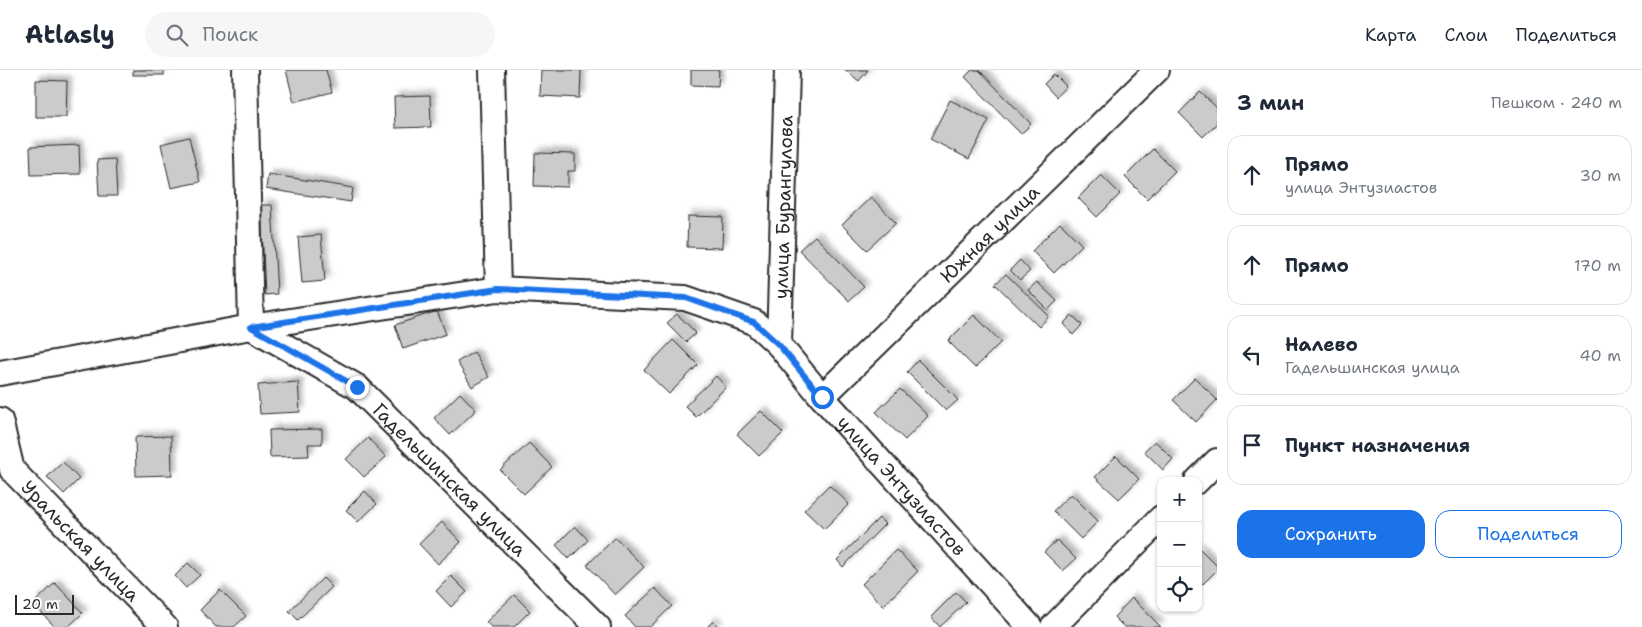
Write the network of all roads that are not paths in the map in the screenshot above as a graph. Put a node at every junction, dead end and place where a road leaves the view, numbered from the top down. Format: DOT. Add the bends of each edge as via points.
graph roads {
  1 [pos="245,70"];
  2 [pos="492,70"];
  3 [pos="787,70"];
  4 [pos="1157,70"];
  5 [pos="498,289"];
  6 [pos="251,327"];
  7 [pos="779,345"];
  8 [pos="0,373"];
  9 [pos="822,397"];
  10 [pos="0,420"];
  11 [pos="1217,461"];
  12 [pos="1201,477"];
  13 [pos="1157,522"];
  14 [pos="165,627"];
  15 [pos="598,627"];
  16 [pos="1030,627"];
  17 [pos="1053,627"];
  1 -- 6 [label="street"];
  2 -- 5 [label="street"];
  3 -- 7 [label="street, улица Бурангулова"];
  4 -- 9 [label="street, Южная улица"];
  5 -- 6 [label="street"];
  5 -- 7 [label="street, улица Энтузиастов" via="686,298 754,322"];
  6 -- 8 [label="street"];
  6 -- 15 [label="street, Гадельшинская улица" via="357,387"];
  7 -- 9 [label="street, улица Энтузиастов"];
  9 -- 16 [label="street, улица Энтузиастов"];
  10 -- 14 [label="street, Уральская улица" via="12,470"];
  11 -- 12 [label="street"];
  13 -- 17 [label="street"];
}
